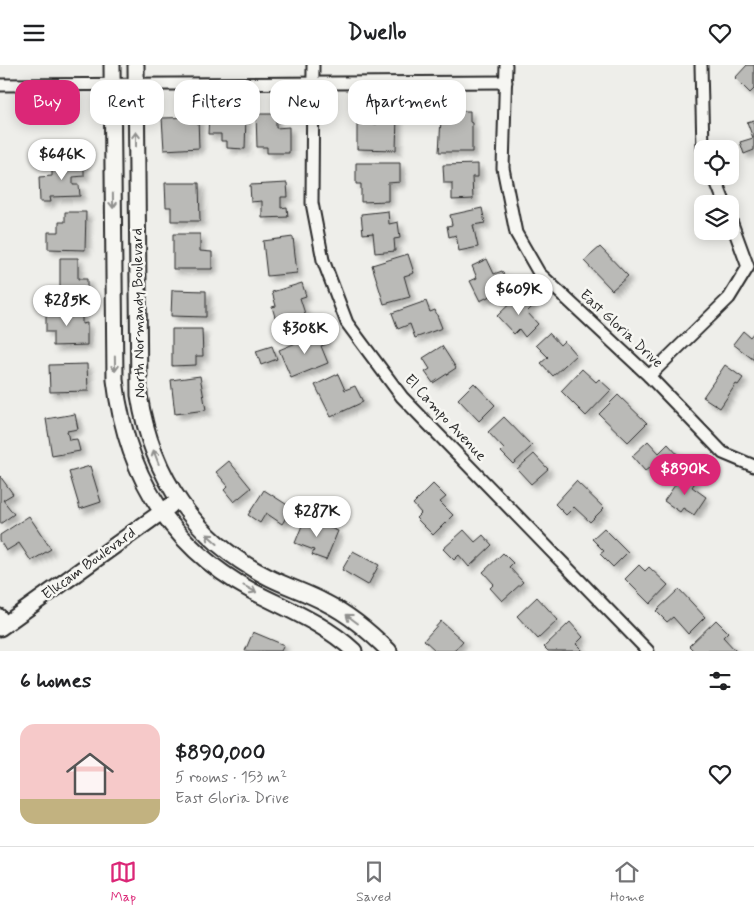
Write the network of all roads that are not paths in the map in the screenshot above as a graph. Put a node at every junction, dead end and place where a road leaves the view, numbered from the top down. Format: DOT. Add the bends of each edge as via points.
graph roads {
  1 [pos="112,65"];
  2 [pos="136,65"];
  3 [pos="313,65"];
  4 [pos="506,65"];
  5 [pos="701,65"];
  6 [pos="112,80"];
  7 [pos="136,80"];
  8 [pos="313,80"];
  9 [pos="506,82"];
  10 [pos="270,84"];
  11 [pos="338,84"];
  12 [pos="0,85"];
  13 [pos="90,85"];
  14 [pos="164,85"];
  15 [pos="113,125"];
  16 [pos="136,125"];
  17 [pos="313,125"];
  18 [pos="703,140"];
  19 [pos="739,239"];
  20 [pos="751,268"];
  21 [pos="649,376"];
  22 [pos="754,466"];
  23 [pos="177,501"];
  24 [pos="163,511"];
  25 [pos="2,622"];
  26 [pos="354,651"];
  27 [pos="389,651"];
  28 [pos="648,651"];
  1 -- 6 [label="street, North Normandy Boulevard"];
  2 -- 7 [label="street, North Normandy Boulevard"];
  3 -- 8 [label="street, El Campo Avenue"];
  4 -- 9 [label="street, East Gloria Drive"];
  5 -- 18 [label="street"];
  9 -- 11 [label="street"];
  9 -- 21 [label="street, East Gloria Drive" via="503,168 516,233 539,273"];
  10 -- 14 [label="street"];
  12 -- 13 [label="street"];
  15 -- 24 [label="street, North Normandy Boulevard, one-way" via="116,388 129,449 144,484"];
  23 -- 16 [label="street, North Normandy Boulevard, one-way" via="147,431 139,395"];
  17 -- 28 [label="street, El Campo Avenue" via="312,203 324,260 347,323 402,397"];
  19 -- 20 [label="street"];
  20 -- 21 [label="street" via="729,298"];
  21 -- 22 [label="street, East Gloria Drive" via="722,453"];
  23 -- 24 [label="street, Elkcam Boulevard"];
  27 -- 23 [label="street, North Normandy Boulevard, one-way" via="351,617 268,577 228,552 200,528"];
  24 -- 25 [label="street, Elkcam Boulevard"];
  24 -- 26 [label="street, North Normandy Boulevard, one-way" via="181,538 222,574 320,626"];
}
